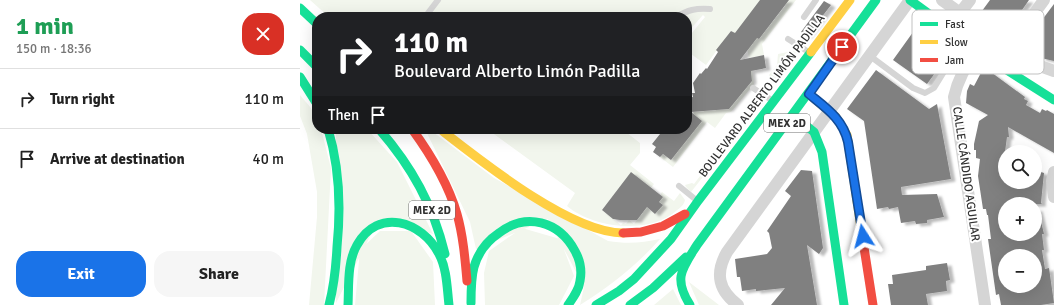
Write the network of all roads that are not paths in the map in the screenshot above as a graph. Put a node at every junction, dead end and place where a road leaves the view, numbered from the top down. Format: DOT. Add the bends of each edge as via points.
graph roads {
  1 [pos="438,0"];
  2 [pos="816,0"];
  3 [pos="850,0"];
  4 [pos="876,0"];
  5 [pos="910,0"];
  6 [pos="942,0"];
  7 [pos="970,0"];
  8 [pos="1044,0"];
  9 [pos="300,8"];
  10 [pos="710,9"];
  11 [pos="924,10"];
  12 [pos="956,10"];
  13 [pos="962,10"];
  14 [pos="1037,10"];
  15 [pos="429,12"];
  16 [pos="684,12"];
  17 [pos="804,17"];
  18 [pos="312,19"];
  19 [pos="788,39"];
  20 [pos="300,50"];
  21 [pos="810,53"];
  22 [pos="870,56"];
  23 [pos="312,62"];
  24 [pos="1044,67"];
  25 [pos="1054,71"];
  26 [pos="943,74"];
  27 [pos="962,74"];
  28 [pos="1013,74"];
  29 [pos="300,77"];
  30 [pos="753,88"];
  31 [pos="809,94"];
  32 [pos="312,96"];
  33 [pos="1054,100"];
  34 [pos="773,102"];
  35 [pos="830,110"];
  36 [pos="793,115"];
  37 [pos="814,132"];
  38 [pos="329,134"];
  39 [pos="383,134"];
  40 [pos="416,134"];
  41 [pos="446,134"];
  42 [pos="1054,172"];
  43 [pos="679,186"];
  44 [pos="1054,197"];
  45 [pos="696,204"];
  46 [pos="697,245"];
  47 [pos="471,304"];
  48 [pos="329,305"];
  49 [pos="348,305"];
  50 [pos="449,305"];
  51 [pos="568,305"];
  52 [pos="596,305"];
  53 [pos="630,305"];
  54 [pos="690,305"];
  55 [pos="738,305"];
  56 [pos="844,305"];
  57 [pos="873,305"];
  58 [pos="985,305"];
  1 -- 15 [label="lane"];
  2 -- 17 [label="lane"];
  3 -- 21 [label="main road, BOULEVARD ALBERTO LIMÓN PADILLA / MEX 2D"];
  4 -- 31 [label="main road, MEX 2D"];
  5 -- 11 [label="main road"];
  5 -- 22 [label="street"];
  6 -- 12 [label="street"];
  7 -- 13 [label="street"];
  8 -- 14 [label="street"];
  9 -- 18 [label="main road"];
  10 -- 16 [label="lane" via="696,8"];
  19 -- 21 [label="lane"];
  20 -- 23 [label="main road"];
  21 -- 34 [label="main road, BOULEVARD ALBERTO LIMÓN PADILLA / MEX 2D"];
  22 -- 26 [label="lane" via="913,88 925,92 934,88"];
  22 -- 35 [label="street"];
  24 -- 25 [label="street"];
  27 -- 58 [label="street, CALLE CÁNDIDO AGUILAR" via="954,97"];
  28 -- 33 [label="main road"];
  29 -- 32 [label="main road"];
  30 -- 34 [label="lane"];
  31 -- 35 [label="main road"];
  31 -- 36 [label="main road, MEX 2D"];
  34 -- 45 [label="main road, BOULEVARD ALBERTO LIMÓN PADILLA / MEX 2D"];
  35 -- 37 [label="street"];
  35 -- 57 [label="main road" via="841,123 846,136"];
  36 -- 37 [label="main road"];
  36 -- 46 [label="main road, MEX 2D"];
  37 -- 55 [label="street" via="722,262 720,280 726,295"];
  37 -- 56 [label="main road" via="823,161"];
  38 -- 48 [label="main road" via="338,165 340,188 335,278"];
  39 -- 50 [label="main road, MEX 2D" via="411,168 434,215 446,260"];
  40 -- 47 [label="main road" via="442,177 457,213"];
  41 -- 45 [label="main road, MEX 2D" via="474,157 548,207 592,227 627,234 644,233 661,229"];
  42 -- 44 [label="street"];
  43 -- 45 [label="lane"];
  45 -- 52 [label="main road, BOULEVARD ALBERTO LIMÓN PADILLA" via="671,239 634,279"];
  46 -- 53 [label="main road, MEX 2D" via="675,269"];
  46 -- 54 [label="main road" via="681,274 679,283"];
  47 -- 51 [label="main road" via="472,277 479,254 505,226 532,220 558,230 573,247 581,272 575,296"];
  49 -- 50 [label="main road" via="352,256 358,243 373,227 393,222 416,228 435,247 443,265"];
}
